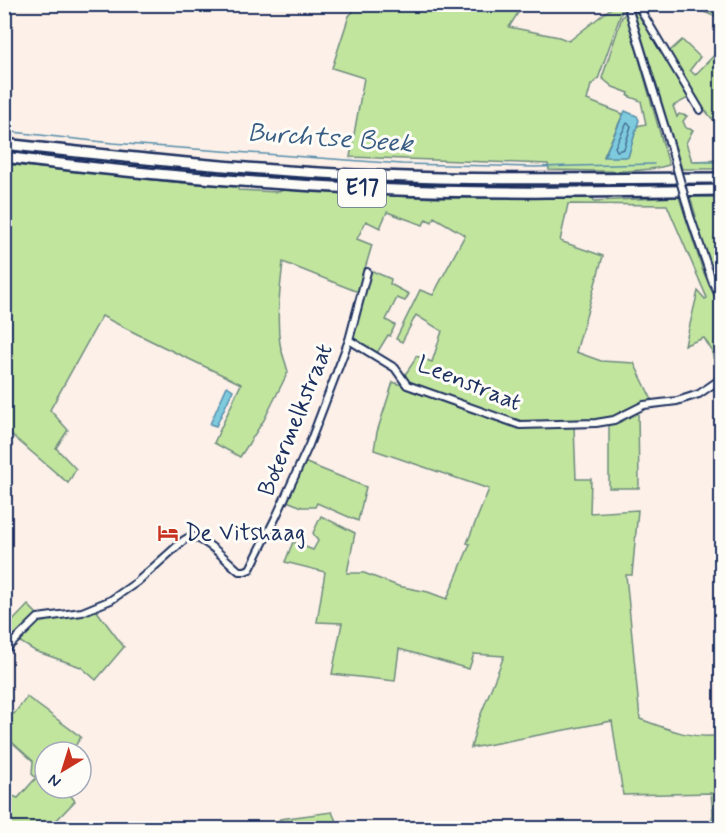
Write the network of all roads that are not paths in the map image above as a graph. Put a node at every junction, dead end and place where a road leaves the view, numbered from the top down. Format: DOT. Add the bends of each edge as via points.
graph roads {
  1 [pos="627,4"];
  2 [pos="637,4"];
  3 [pos="700,110"];
  4 [pos="4,144"];
  5 [pos="4,157"];
  6 [pos="722,178"];
  7 [pos="722,190"];
  8 [pos="368,272"];
  9 [pos="722,300"];
  10 [pos="349,340"];
  11 [pos="722,378"];
  12 [pos="4,651"];
  1 -- 9 [label="street, bridge" via="690,216"];
  2 -- 3 [label="street"];
  4 -- 6 [label="highway, E17" via="208,166 380,176 489,180"];
  5 -- 7 [label="highway, E17" via="209,178 372,189"];
  8 -- 10 [label="street, Botermelkstraat"];
  10 -- 11 [label="street, Leenstraat" via="395,368 407,385 520,425 614,420 644,405 699,394"];
  10 -- 12 [label="street, Botermelkstraat" via="309,445 250,569 239,571 206,543 191,536 111,600 82,612 38,618"];
}
